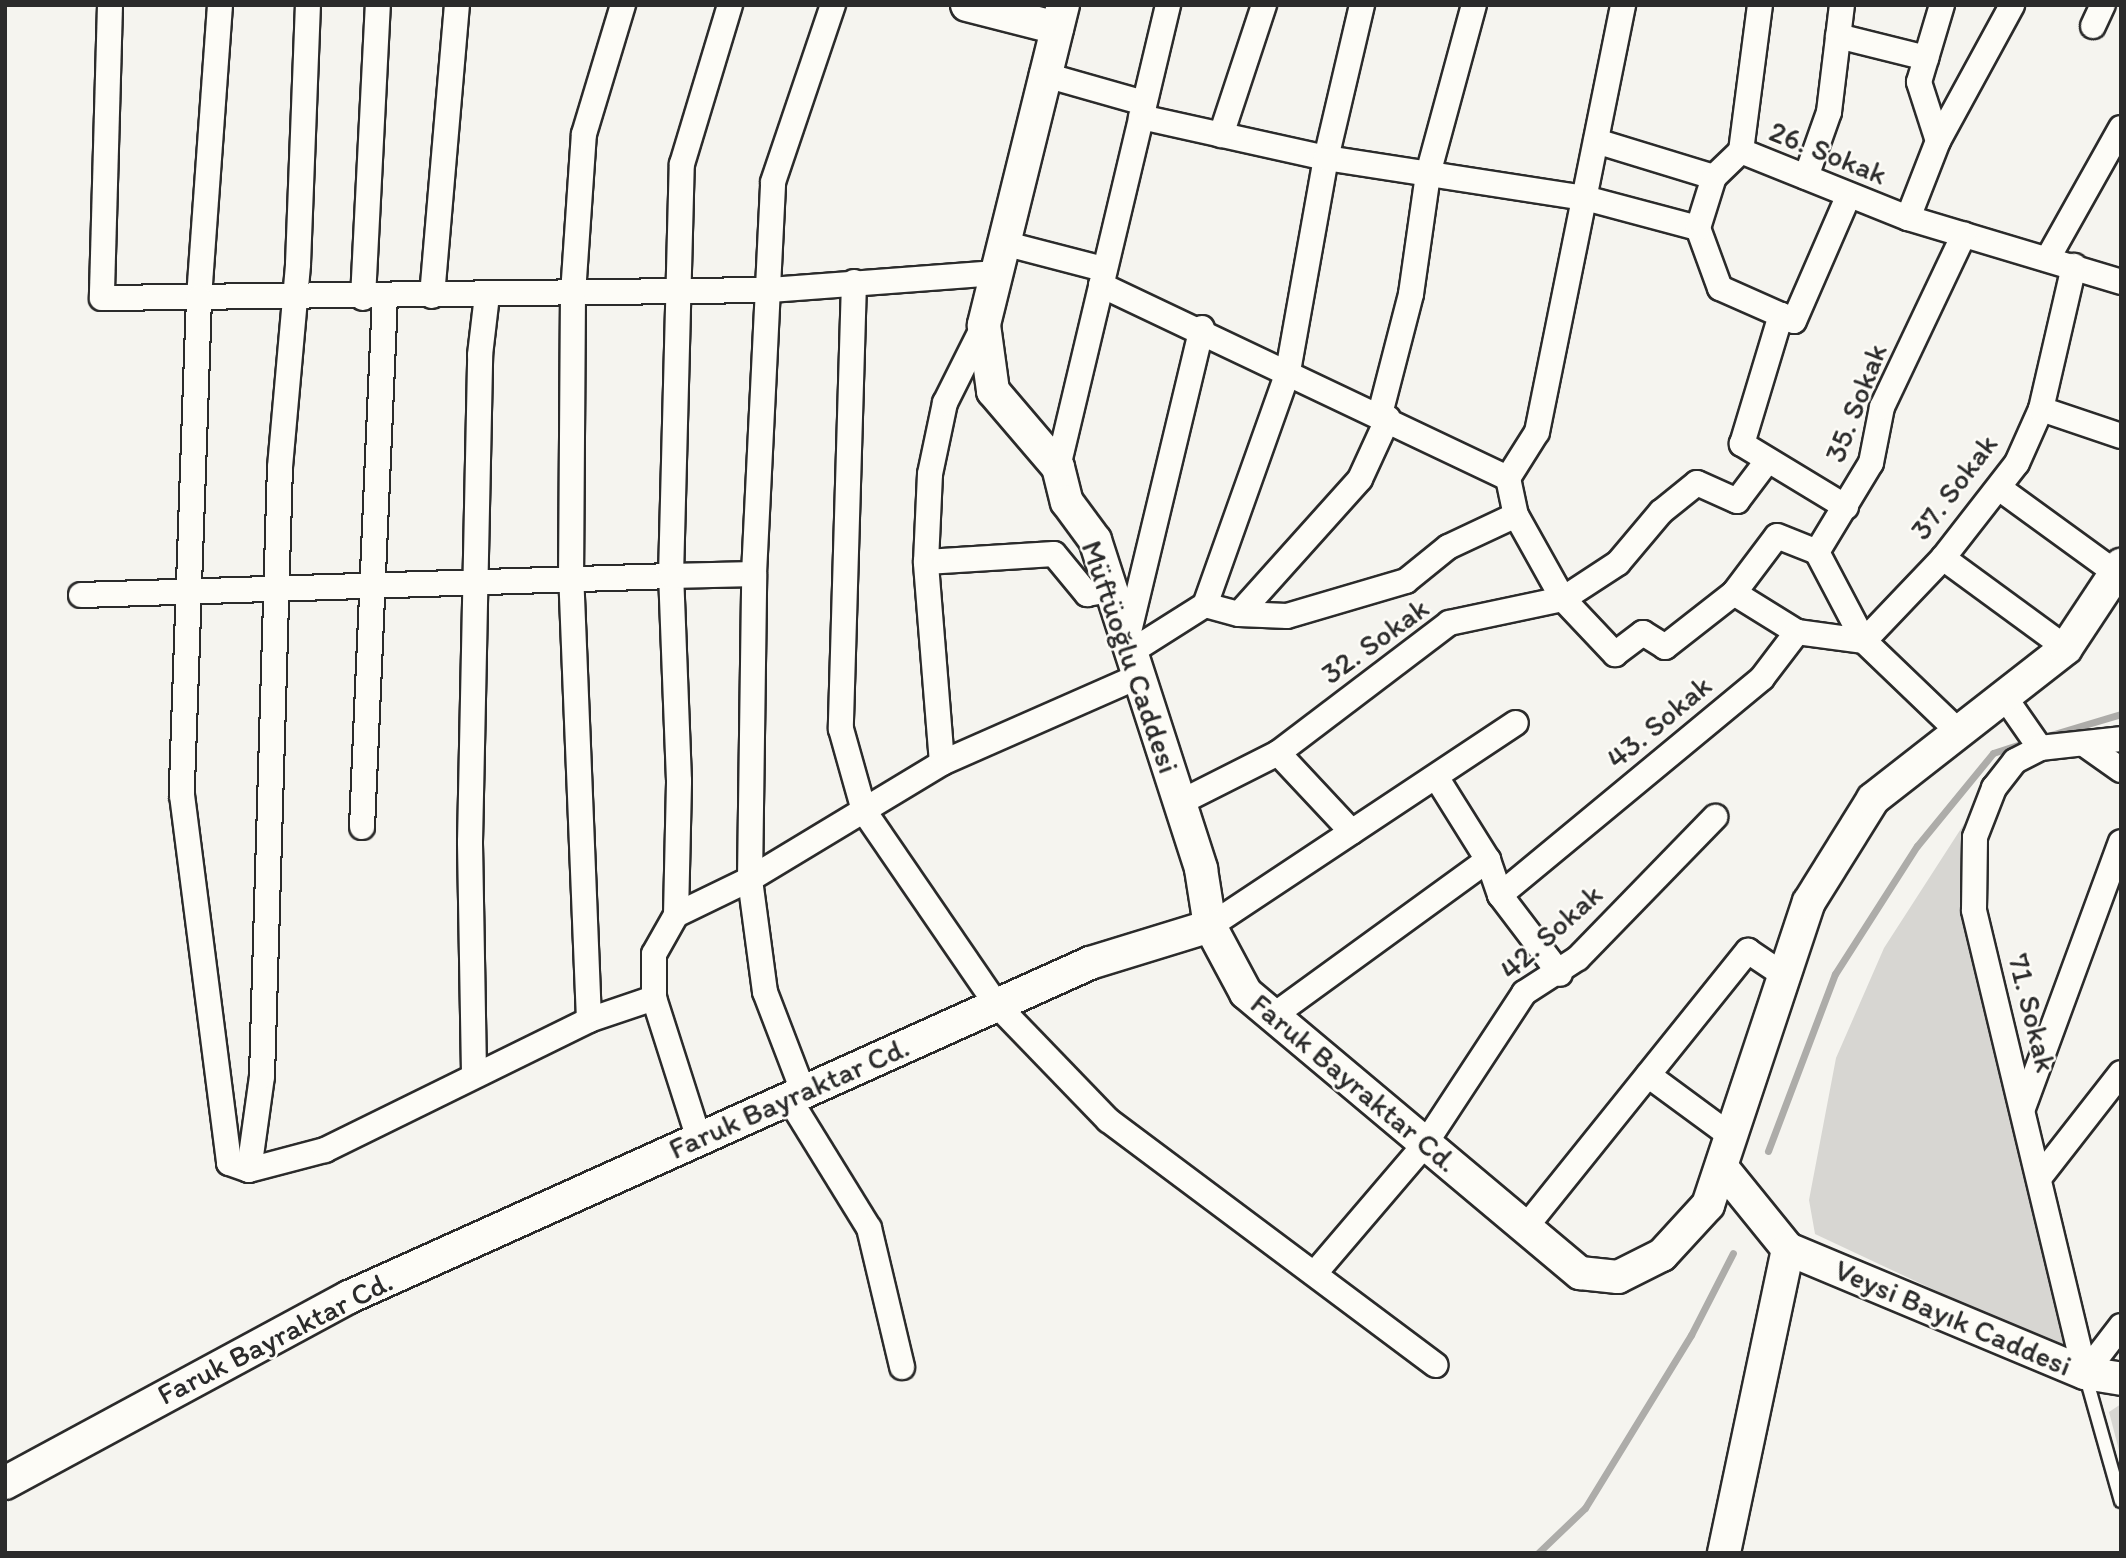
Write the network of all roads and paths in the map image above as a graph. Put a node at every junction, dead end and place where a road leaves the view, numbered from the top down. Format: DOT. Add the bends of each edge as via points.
graph roads {
  1 [pos="110,5"];
  2 [pos="220,5"];
  3 [pos="308,5"];
  4 [pos="378,5"];
  5 [pos="457,5"];
  6 [pos="624,5"];
  7 [pos="730,5"];
  8 [pos="833,5"];
  9 [pos="967,5"];
  10 [pos="1168,5"];
  11 [pos="1265,5"];
  12 [pos="1362,5"];
  13 [pos="1474,5"];
  14 [pos="1623,5"];
  15 [pos="1760,5"];
  16 [pos="1842,5"];
  17 [pos="1942,5"];
  18 [pos="2012,5"];
  19 [pos="1060,16"];
  20 [pos="1838,36"];
  21 [pos="1926,58"];
  22 [pos="1042,74"];
  23 [pos="1143,110"];
  24 [pos="2121,128"];
  25 [pos="1221,135"];
  26 [pos="1596,141"];
  27 [pos="1938,141"];
  28 [pos="1741,151"];
  29 [pos="1326,158"];
  30 [pos="1428,174"];
  31 [pos="1714,177"];
  32 [pos="1806,177"];
  33 [pos="1848,197"];
  34 [pos="1585,198"];
  35 [pos="1908,218"];
  36 [pos="1698,228"];
  37 [pos="1964,234"];
  38 [pos="1003,243"];
  39 [pos="2048,258"];
  40 [pos="2074,267"];
  41 [pos="996,273"];
  42 [pos="1102,277"];
  43 [pos="854,282"];
  44 [pos="2121,282"];
  45 [pos="771,290"];
  46 [pos="676,293"];
  47 [pos="573,294"];
  48 [pos="487,295"];
  49 [pos="432,296"];
  50 [pos="199,298"];
  51 [pos="374,298"];
  52 [pos="294,300"];
  53 [pos="1781,315"];
  54 [pos="984,325"];
  55 [pos="1202,328"];
  56 [pos="1288,372"];
  57 [pos="2041,410"];
  58 [pos="1384,416"];
  59 [pos="2121,436"];
  60 [pos="1768,460"];
  61 [pos="1058,467"];
  62 [pos="1508,478"];
  63 [pos="1999,488"];
  64 [pos="1846,507"];
  65 [pos="1516,515"];
  66 [pos="1817,552"];
  67 [pos="1943,558"];
  68 [pos="926,562"];
  69 [pos="2118,569"];
  70 [pos="754,574"];
  71 [pos="671,576"];
  72 [pos="571,580"];
  73 [pos="475,584"];
  74 [pos="373,587"];
  75 [pos="276,590"];
  76 [pos="1109,590"];
  77 [pos="188,592"];
  78 [pos="1734,593"];
  79 [pos="81,595"];
  80 [pos="1563,599"];
  81 [pos="1205,606"];
  82 [pos="1239,614"];
  83 [pos="1797,632"];
  84 [pos="1864,641"];
  85 [pos="2066,648"];
  86 [pos="1131,658"];
  87 [pos="1516,723"];
  88 [pos="2026,727"];
  89 [pos="1961,734"];
  90 [pos="2121,738"];
  91 [pos="2084,744"];
  92 [pos="1278,753"];
  93 [pos="942,763"];
  94 [pos="2121,769"];
  95 [pos="1438,780"];
  96 [pos="1179,803"];
  97 [pos="864,811"];
  98 [pos="1715,817"];
  99 [pos="362,827"];
  100 [pos="1352,832"];
  101 [pos="2121,842"];
  102 [pos="1488,860"];
  103 [pos="750,879"];
  104 [pos="1500,895"];
  105 [pos="676,915"];
  106 [pos="1210,926"];
  107 [pos="1560,974"];
  108 [pos="1785,976"];
  109 [pos="654,999"];
  110 [pos="997,1005"];
  111 [pos="1273,1016"];
  112 [pos="589,1020"];
  113 [pos="474,1073"];
  114 [pos="2121,1073"];
  115 [pos="1648,1075"];
  116 [pos="796,1094"];
  117 [pos="2023,1108"];
  118 [pos="1732,1137"];
  119 [pos="699,1139"];
  120 [pos="1425,1144"];
  121 [pos="248,1170"];
  122 [pos="1724,1170"];
  123 [pos="2039,1178"];
  124 [pos="1525,1228"];
  125 [pos="1788,1248"];
  126 [pos="1315,1273"];
  127 [pos="2121,1326"];
  128 [pos="1436,1365"];
  129 [pos="902,1367"];
  130 [pos="2085,1373"];
  131 [pos="2121,1379"];
  132 [pos="5,1483"];
  133 [pos="2121,1501"];
  134 [pos="1724,1553"];
  1 -- 50 [label="street" via="102,298"];
  2 -- 50 [label="street"];
  3 -- 52 [label="street"];
  4 -- 51 [label="street"];
  5 -- 49 [label="street"];
  6 -- 47 [label="street" via="584,134"];
  7 -- 46 [label="street" via="682,164"];
  8 -- 45 [label="street" via="773,182"];
  9 -- 19 [label="street"];
  10 -- 23 [label="street"];
  11 -- 25 [label="street"];
  12 -- 29 [label="street"];
  13 -- 30 [label="street"];
  14 -- 26 [label="street"];
  15 -- 28 [label="street"];
  16 -- 20 [label="street"];
  17 -- 21 [label="street"];
  18 -- 27 [label="street"];
  19 -- 22 [label="street, Müftüoğlu Caddesi"];
  20 -- 21 [label="street"];
  20 -- 32 [label="street" via="1829,112"];
  21 -- 27 [label="street" via="1919,82"];
  22 -- 23 [label="street"];
  22 -- 38 [label="street, Müftüoğlu Caddesi"];
  23 -- 25 [label="street"];
  23 -- 42 [label="street"];
  24 -- 39 [label="street"];
  25 -- 29 [label="street"];
  26 -- 31 [label="street"];
  26 -- 34 [label="street"];
  27 -- 35 [label="street"];
  28 -- 31 [label="street, 26. Sokak"];
  28 -- 32 [label="street, 26. Sokak"];
  29 -- 30 [label="street"];
  29 -- 56 [label="street"];
  30 -- 34 [label="street"];
  30 -- 58 [label="street" via="1411,293"];
  31 -- 36 [label="street"];
  32 -- 33 [label="street, 26. Sokak"];
  33 -- 35 [label="street, 26. Sokak"];
  33 -- 53 [label="street" via="1794,321"];
  34 -- 36 [label="street"];
  34 -- 62 [label="street" via="1537,432"];
  35 -- 37 [label="street, 26. Sokak"];
  36 -- 53 [label="street" via="1720,288"];
  37 -- 39 [label="street, 26. Sokak"];
  37 -- 64 [label="street, 35. Sokak" via="1882,407 1871,463"];
  38 -- 41 [label="street, Müftüoğlu Caddesi"];
  38 -- 42 [label="street"];
  39 -- 40 [label="street, 26. Sokak"];
  40 -- 44 [label="street, 26. Sokak"];
  40 -- 57 [label="street, 37. Sokak"];
  41 -- 43 [label="street"];
  41 -- 54 [label="street, Müftüoğlu Caddesi"];
  42 -- 55 [label="street"];
  42 -- 61 [label="street"];
  43 -- 45 [label="street"];
  43 -- 97 [label="street" via="841,729"];
  45 -- 46 [label="street"];
  45 -- 70 [label="street"];
  46 -- 47 [label="street"];
  46 -- 71 [label="street"];
  47 -- 48 [label="street"];
  47 -- 72 [label="street"];
  48 -- 49 [label="street"];
  48 -- 73 [label="street"];
  49 -- 51 [label="street"];
  50 -- 52 [label="street"];
  50 -- 77 [label="street"];
  51 -- 52 [label="street"];
  51 -- 74 [label="street"];
  52 -- 75 [label="street"];
  53 -- 60 [label="street" via="1742,444"];
  54 -- 61 [label="street, Müftüoğlu Caddesi" via="993,391"];
  54 -- 68 [label="street" via="945,403 930,474"];
  55 -- 56 [label="street"];
  55 -- 86 [label="street"];
  56 -- 58 [label="street"];
  56 -- 81 [label="street"];
  57 -- 59 [label="street"];
  57 -- 63 [label="street, 37. Sokak"];
  58 -- 62 [label="street"];
  58 -- 82 [label="street" via="1360,479"];
  60 -- 64 [label="street"];
  60 -- 80 [label="street" via="1737,501 1697,484 1661,512 1618,563"];
  61 -- 76 [label="street, Müftüoğlu Caddesi" via="1068,502 1095,540"];
  62 -- 65 [label="street"];
  63 -- 67 [label="street, 37. Sokak"];
  63 -- 69 [label="street"];
  64 -- 66 [label="street, 35. Sokak"];
  65 -- 80 [label="street"];
  65 -- 82 [label="street" via="1448,547 1406,581 1287,616"];
  66 -- 78 [label="street" via="1777,536"];
  66 -- 84 [label="street"];
  67 -- 84 [label="street, 37. Sokak"];
  67 -- 85 [label="street"];
  68 -- 76 [label="street" via="1054,554 1087,594"];
  68 -- 93 [label="street"];
  69 -- 85 [label="street, Faruk Bayraktar Cd."];
  70 -- 71 [label="street"];
  70 -- 103 [label="street"];
  71 -- 72 [label="street"];
  71 -- 105 [label="street" via="679,780"];
  72 -- 73 [label="street"];
  72 -- 112 [label="street"];
  73 -- 74 [label="street"];
  73 -- 113 [label="street"];
  74 -- 75 [label="street"];
  74 -- 99 [label="street"];
  75 -- 77 [label="street"];
  75 -- 121 [label="street" via="262,1076"];
  76 -- 86 [label="street, Müftüoğlu Caddesi"];
  77 -- 79 [label="street"];
  77 -- 121 [label="street" via="182,795 229,1163"];
  78 -- 80 [label="street" via="1665,647 1643,633 1615,654"];
  78 -- 83 [label="street"];
  80 -- 92 [label="street, 32. Sokak" via="1448,623"];
  81 -- 82 [label="street"];
  81 -- 86 [label="street"];
  83 -- 84 [label="street"];
  83 -- 104 [label="street, 43. Sokak" via="1762,678"];
  84 -- 89 [label="street"];
  85 -- 88 [label="street, Faruk Bayraktar Cd."];
  86 -- 93 [label="street"];
  86 -- 96 [label="street, Müftüoğlu Caddesi"];
  87 -- 95 [label="street"];
  88 -- 89 [label="street, Faruk Bayraktar Cd."];
  88 -- 91 [label="street"];
  88 -- 117 [label="street, 71. Sokak" via="2015,761 1994,788 1975,837 1974,910"];
  89 -- 108 [label="street, Faruk Bayraktar Cd." via="1873,799 1810,902"];
  90 -- 91 [label="street"];
  91 -- 94 [label="street"];
  92 -- 96 [label="street, 32. Sokak"];
  92 -- 100 [label="street"];
  93 -- 97 [label="street"];
  95 -- 100 [label="street"];
  95 -- 102 [label="street"];
  96 -- 106 [label="street, Müftüoğlu Caddesi" via="1201,869"];
  97 -- 103 [label="street"];
  97 -- 110 [label="street"];
  98 -- 107 [label="street, 42. Sokak"];
  100 -- 106 [label="street"];
  101 -- 117 [label="street"];
  102 -- 104 [label="street"];
  102 -- 111 [label="street"];
  103 -- 105 [label="street"];
  103 -- 116 [label="street" via="765,992"];
  104 -- 107 [label="street"];
  105 -- 109 [label="street" via="654,954"];
  106 -- 110 [label="street, Faruk Bayraktar Cd." via="1090,963"];
  106 -- 111 [label="street, Faruk Bayraktar Cd." via="1246,993"];
  107 -- 120 [label="street, 42. Sokak" via="1524,993"];
  108 -- 115 [label="street" via="1748,951"];
  108 -- 118 [label="street, Faruk Bayraktar Cd."];
  109 -- 112 [label="street"];
  109 -- 119 [label="street"];
  110 -- 116 [label="street, Faruk Bayraktar Cd."];
  110 -- 126 [label="street" via="1108,1120"];
  111 -- 120 [label="street, Faruk Bayraktar Cd."];
  112 -- 113 [label="street"];
  113 -- 121 [label="street" via="325,1150"];
  114 -- 123 [label="street"];
  115 -- 118 [label="street"];
  115 -- 124 [label="street"];
  116 -- 119 [label="street, Faruk Bayraktar Cd."];
  116 -- 129 [label="street" via="869,1228"];
  117 -- 123 [label="street, 71. Sokak"];
  118 -- 122 [label="street, Faruk Bayraktar Cd."];
  119 -- 132 [label="street, Faruk Bayraktar Cd." via="349,1297"];
  120 -- 124 [label="street, Faruk Bayraktar Cd."];
  120 -- 126 [label="street, 42. Sokak"];
  122 -- 124 [label="street, Faruk Bayraktar Cd." via="1708,1205 1662,1255 1618,1278 1580,1273"];
  122 -- 125 [label="street"];
  123 -- 130 [label="street, 71. Sokak"];
  125 -- 130 [label="street, Veysi Bayık Caddesi"];
  125 -- 134 [label="street"];
  126 -- 128 [label="street"];
  127 -- 130 [label="street"];
  130 -- 131 [label="street, Veysi Bayık Caddesi"];
  130 -- 133 [label="lane"];
}
